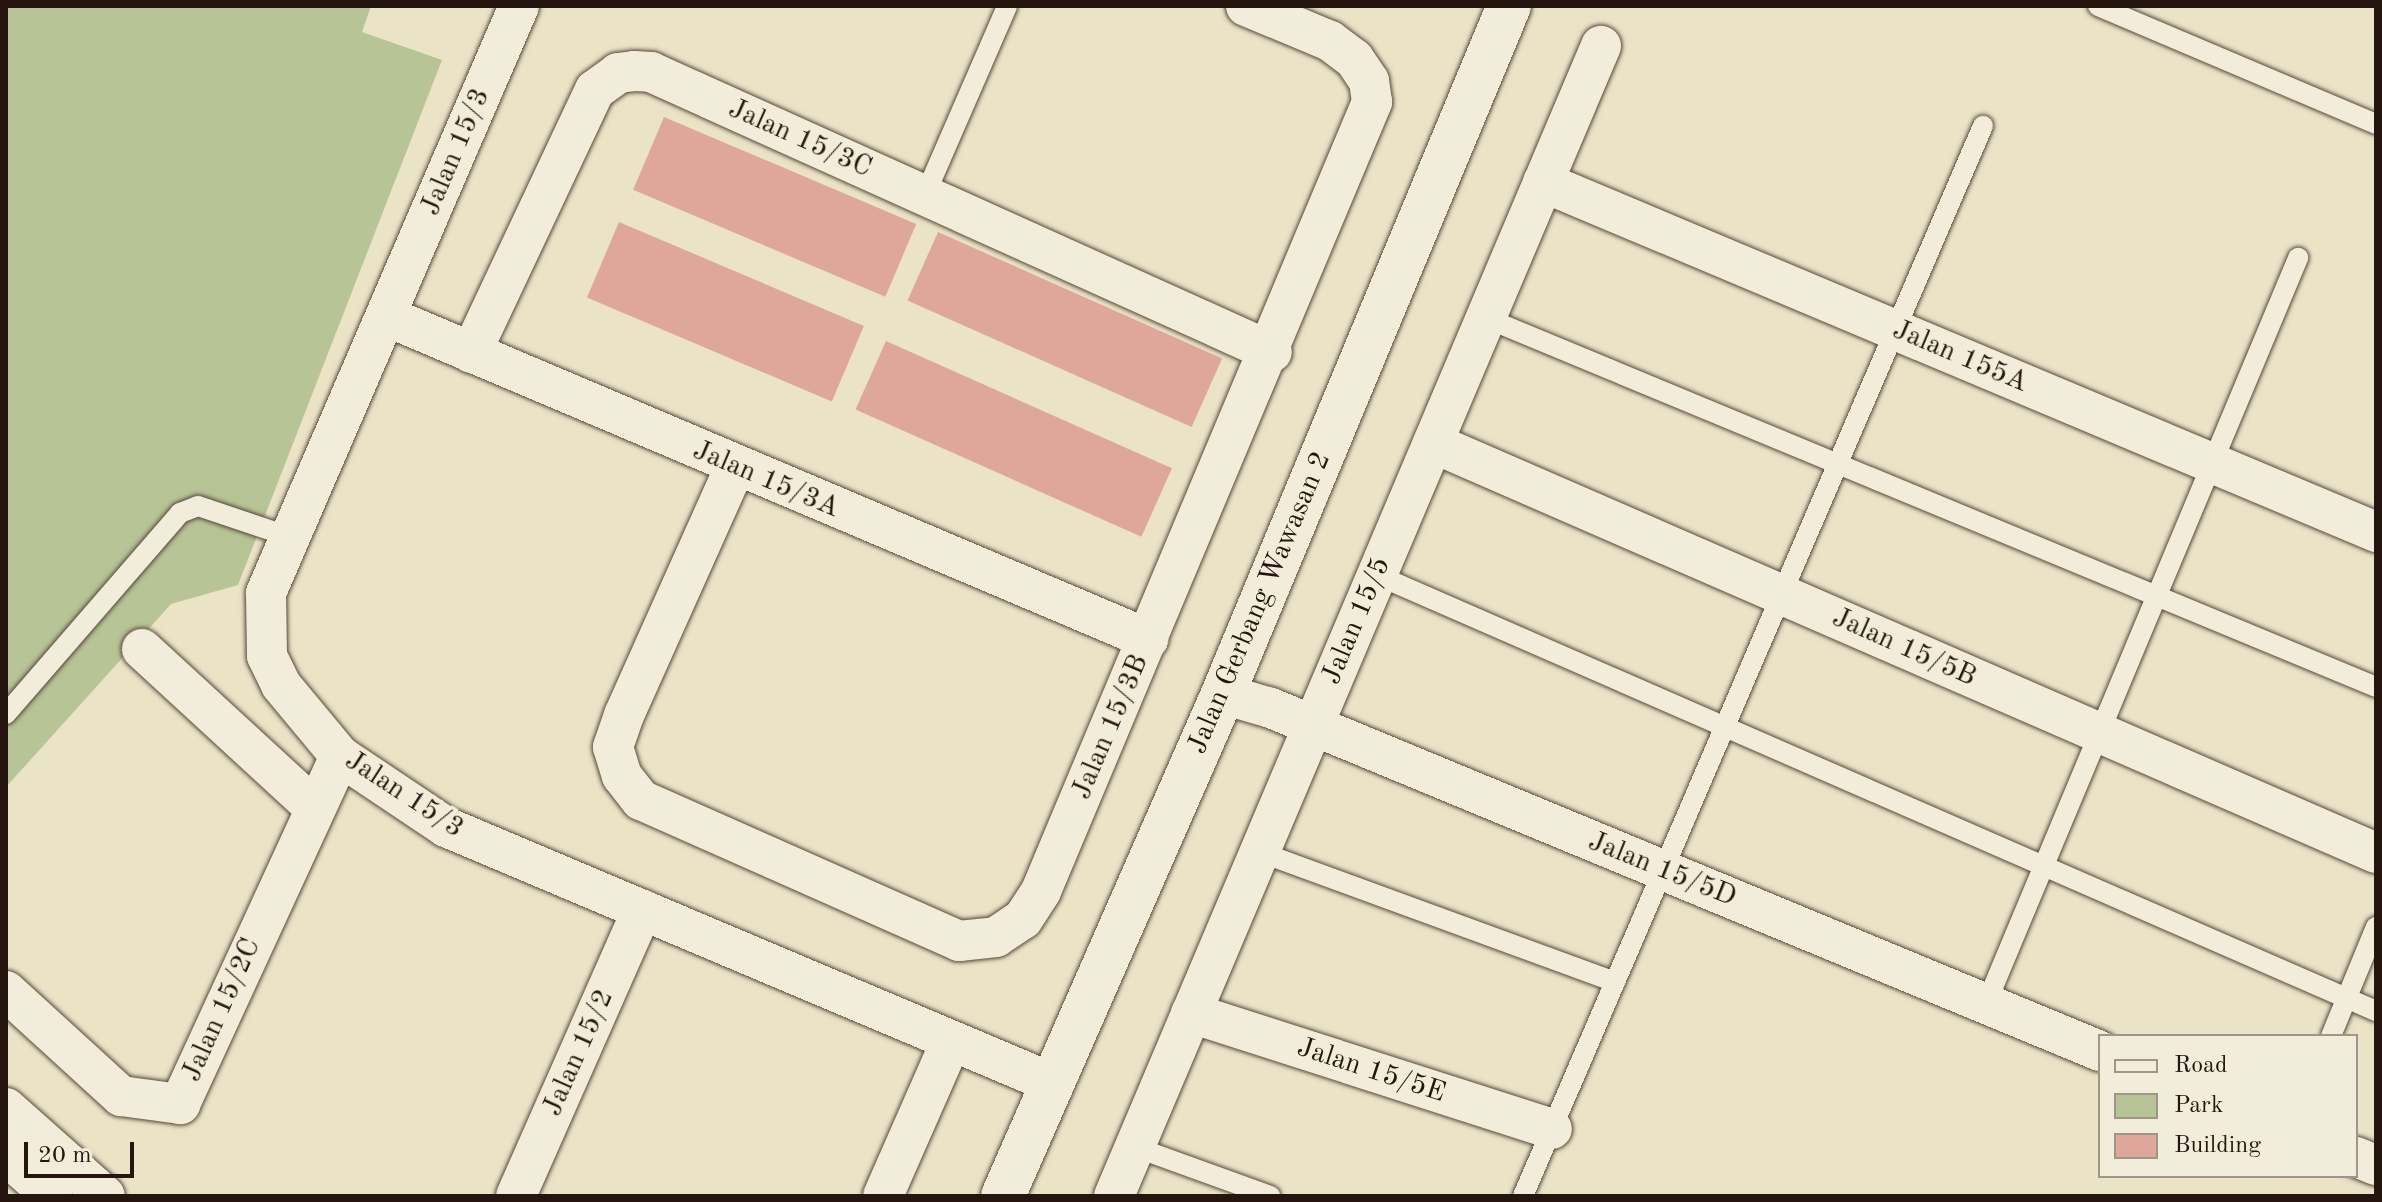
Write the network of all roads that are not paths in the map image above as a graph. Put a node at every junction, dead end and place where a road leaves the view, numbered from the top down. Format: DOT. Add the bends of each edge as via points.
graph roads {
  1 [pos="519,6"];
  2 [pos="1007,6"];
  3 [pos="1246,6"];
  4 [pos="1509,6"];
  5 [pos="2098,6"];
  6 [pos="1601,46"];
  7 [pos="2376,124"];
  8 [pos="1983,126"];
  9 [pos="1543,182"];
  10 [pos="925,195"];
  11 [pos="2298,258"];
  12 [pos="386,316"];
  13 [pos="1486,318"];
  14 [pos="1895,330"];
  15 [pos="1272,352"];
  16 [pos="471,353"];
  17 [pos="1433,443"];
  18 [pos="2212,463"];
  19 [pos="1837,464"];
  20 [pos="735,467"];
  21 [pos="2376,532"];
  22 [pos="290,537"];
  23 [pos="1377,575"];
  24 [pos="1782,595"];
  25 [pos="2157,596"];
  26 [pos="1148,639"];
  27 [pos="142,649"];
  28 [pos="2376,687"];
  29 [pos="1223,694"];
  30 [pos="6,714"];
  31 [pos="1313,726"];
  32 [pos="1725,726"];
  33 [pos="2099,733"];
  34 [pos="340,756"];
  35 [pos="314,807"];
  36 [pos="1260,852"];
  37 [pos="2376,853"];
  38 [pos="2043,866"];
  39 [pos="1663,870"];
  40 [pos="642,910"];
  41 [pos="2376,927"];
  42 [pos="1615,982"];
  43 [pos="6,991"];
  44 [pos="2347,998"];
  45 [pos="1986,1004"];
  46 [pos="2376,1011"];
  47 [pos="1191,1013"];
  48 [pos="2332,1034"];
  49 [pos="951,1041"];
  50 [pos="2098,1050"];
  51 [pos="1052,1083"];
  52 [pos="6,1108"];
  53 [pos="1552,1129"];
  54 [pos="1135,1147"];
  55 [pos="6,1155"];
  56 [pos="52,1196"];
  57 [pos="105,1196"];
  58 [pos="516,1196"];
  59 [pos="883,1196"];
  60 [pos="1003,1196"];
  61 [pos="1114,1196"];
  62 [pos="1270,1196"];
  63 [pos="1523,1196"];
  1 -- 12 [label="street, Jalan 15/3"];
  2 -- 10 [label="lane"];
  3 -- 15 [label="street, Jalan 15/3B" via="1330,41 1354,59 1369,81 1372,102"];
  4 -- 29 [label="street, Jalan Gerbang Wawasan 2"];
  5 -- 7 [label="lane"];
  6 -- 9 [label="street, Jalan 15/5"];
  8 -- 14 [label="lane"];
  9 -- 13 [label="street, Jalan 15/5"];
  9 -- 14 [label="street, Jalan 155A"];
  10 -- 15 [label="street, Jalan 15/3C"];
  10 -- 16 [label="street, Jalan 15/3C" via="651,72 618,73 595,90"];
  11 -- 18 [label="lane"];
  12 -- 16 [label="street, Jalan 15/3A"];
  12 -- 22 [label="street, Jalan 15/3"];
  13 -- 17 [label="street, Jalan 15/5"];
  13 -- 19 [label="lane"];
  14 -- 18 [label="street, Jalan 155A"];
  14 -- 19 [label="lane"];
  15 -- 26 [label="street, Jalan 15/3B"];
  16 -- 20 [label="street, Jalan 15/3A"];
  17 -- 23 [label="street, Jalan 15/5"];
  17 -- 24 [label="street, Jalan 15/5B"];
  18 -- 21 [label="street, Jalan 155A"];
  18 -- 25 [label="lane"];
  19 -- 24 [label="lane"];
  19 -- 25 [label="lane"];
  20 -- 26 [label="street, Jalan 15/3A"];
  20 -- 26 [label="street, Jalan 15/3B" via="624,715 613,747 622,776 641,800 959,941 996,937 1023,919 1041,891"];
  22 -- 30 [label="lane" via="198,506 180,513"];
  22 -- 34 [label="street, Jalan 15/3" via="266,593 267,656 281,685"];
  23 -- 31 [label="street, Jalan 15/5"];
  23 -- 32 [label="lane"];
  24 -- 32 [label="lane"];
  24 -- 33 [label="street, Jalan 15/5B"];
  25 -- 28 [label="lane"];
  25 -- 33 [label="lane"];
  27 -- 35 [label="street"];
  29 -- 31 [label="street, Jalan 15/5D"];
  29 -- 51 [label="street, Jalan Gerbang Wawasan 2"];
  31 -- 36 [label="street, Jalan 15/5"];
  31 -- 39 [label="street, Jalan 15/5D"];
  32 -- 38 [label="lane"];
  32 -- 39 [label="lane"];
  33 -- 37 [label="street, Jalan 15/5B"];
  33 -- 38 [label="lane"];
  34 -- 35 [label="street, Jalan 15/2C"];
  34 -- 40 [label="street, Jalan 15/3" via="446,827"];
  35 -- 43 [label="street, Jalan 15/2C" via="180,1104 121,1096"];
  36 -- 42 [label="lane"];
  36 -- 47 [label="street, Jalan 15/5"];
  38 -- 44 [label="lane"];
  38 -- 45 [label="lane"];
  39 -- 42 [label="lane"];
  39 -- 45 [label="street, Jalan 15/5D"];
  40 -- 49 [label="street, Jalan 15/3"];
  40 -- 58 [label="street, Jalan 15/2"];
  41 -- 44 [label="lane"];
  42 -- 53 [label="lane"];
  44 -- 46 [label="lane"];
  44 -- 48 [label="lane"];
  45 -- 50 [label="street, Jalan 15/5D"];
  47 -- 53 [label="street, Jalan 15/5E"];
  47 -- 54 [label="street, Jalan 15/5"];
  49 -- 51 [label="street, Jalan 15/3"];
  49 -- 59 [label="street"];
  51 -- 60 [label="street, Jalan Gerbang Wawasan 2"];
  52 -- 57 [label="street"];
  53 -- 63 [label="lane"];
  54 -- 61 [label="street, Jalan 15/5"];
  54 -- 62 [label="lane"];
  55 -- 56 [label="street"];
}
